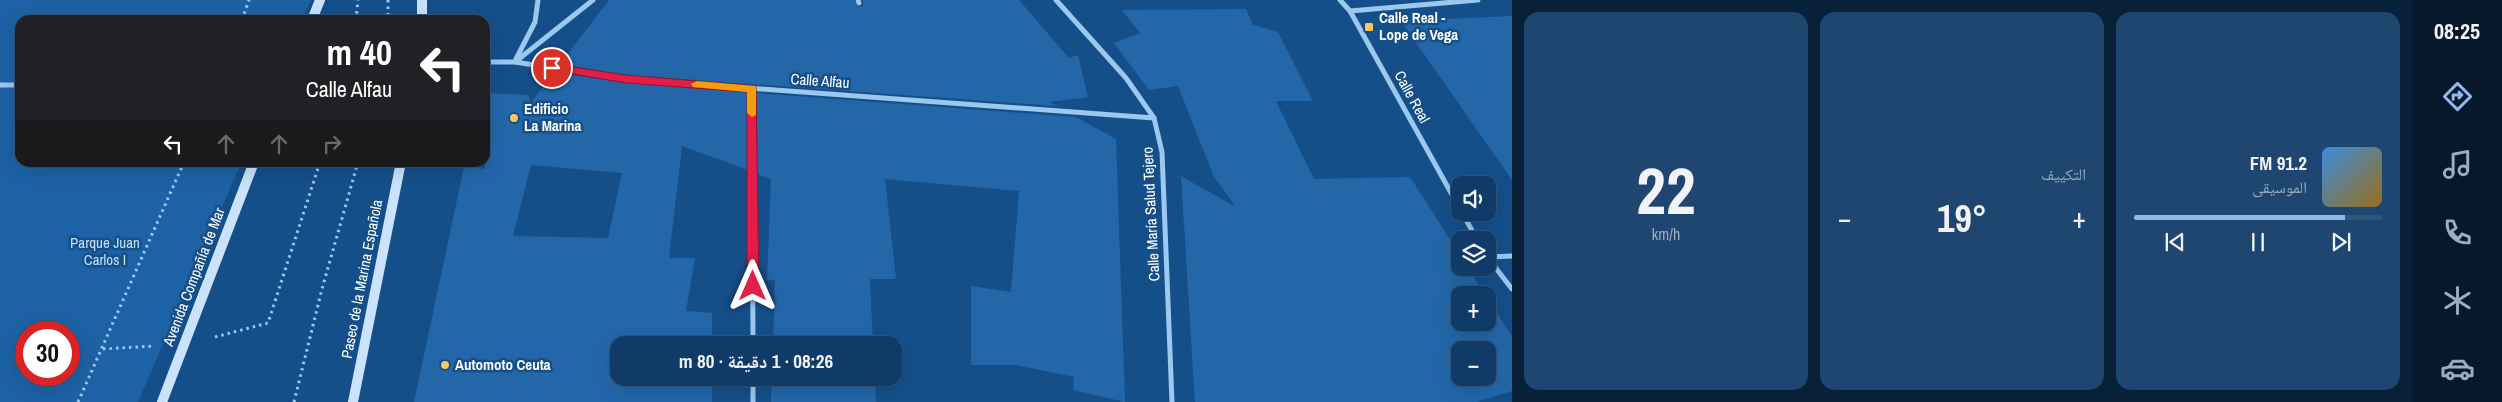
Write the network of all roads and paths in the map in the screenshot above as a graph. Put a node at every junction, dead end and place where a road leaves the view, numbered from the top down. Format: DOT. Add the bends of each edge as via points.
graph roads {
  1 [pos="249,0"];
  2 [pos="320,0"];
  3 [pos="358,0"];
  4 [pos="388,0"];
  5 [pos="422,0"];
  6 [pos="538,0"];
  7 [pos="593,0"];
  8 [pos="1056,0"];
  9 [pos="1340,0"];
  10 [pos="1478,0"];
  11 [pos="1350,11"];
  12 [pos="244,15"];
  13 [pos="314,15"];
  14 [pos="356,15"];
  15 [pos="388,15"];
  16 [pos="422,15"];
  17 [pos="490,62"];
  18 [pos="515,62"];
  19 [pos="15,85"];
  20 [pos="0,86"];
  21 [pos="752,89"];
  22 [pos="1154,118"];
  23 [pos="182,167"];
  24 [pos="252,167"];
  25 [pos="318,167"];
  26 [pos="357,167"];
  27 [pos="400,167"];
  28 [pos="1451,193"];
  29 [pos="1512,256"];
  30 [pos="1496,257"];
  31 [pos="1496,268"];
  32 [pos="1512,289"];
  33 [pos="753,336"];
  34 [pos="185,344"];
  35 [pos="103,349"];
  36 [pos="753,386"];
  37 [pos="78,402"];
  38 [pos="162,402"];
  39 [pos="294,402"];
  40 [pos="353,402"];
  41 [pos="754,402"];
  42 [pos="1172,402"];
  1 -- 12 [label="path"];
  2 -- 13 [label="street"];
  3 -- 14 [label="path"];
  4 -- 15 [label="path"];
  5 -- 16 [label="street"];
  6 -- 18 [label="street" via="535,22"];
  7 -- 18 [label="street"];
  8 -- 22 [label="street, Calle María Salud Tejero" via="1126,78"];
  9 -- 11 [label="street, Calle Real"];
  10 -- 11 [label="street"];
  11 -- 28 [label="street, Calle Real"];
  17 -- 18 [label="street, Calle Alfau"];
  18 -- 21 [label="street, Calle Alfau" via="626,79"];
  19 -- 20 [label="street"];
  21 -- 22 [label="street, Calle Alfau"];
  21 -- 33 [label="street"];
  22 -- 42 [label="street, Calle María Salud Tejero" via="1162,152"];
  23 -- 35 [label="path"];
  24 -- 34 [label="street, Avenida Compañía de Mar"];
  25 -- 34 [label="path" via="268,323"];
  26 -- 39 [label="path"];
  27 -- 40 [label="street, Paseo de la Marina Española"];
  29 -- 30 [label="street"];
  31 -- 32 [label="street"];
  34 -- 35 [label="path"];
  34 -- 38 [label="street, Avenida Compañía de Mar"];
  35 -- 37 [label="path"];
  36 -- 41 [label="street"];
}
